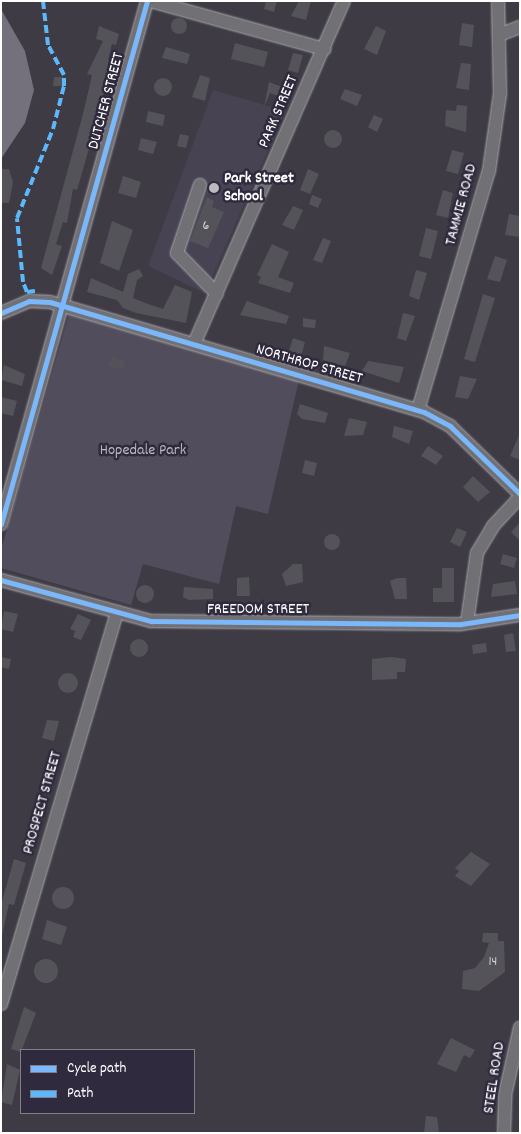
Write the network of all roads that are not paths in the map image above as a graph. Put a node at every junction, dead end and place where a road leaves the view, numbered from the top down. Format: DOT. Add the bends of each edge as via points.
graph roads {
  1 [pos="147,1"];
  2 [pos="151,1"];
  3 [pos="344,1"];
  4 [pos="498,1"];
  5 [pos="520,27"];
  6 [pos="499,34"];
  7 [pos="324,49"];
  8 [pos="200,185"];
  9 [pos="217,294"];
  10 [pos="65,306"];
  11 [pos="1,313"];
  12 [pos="194,344"];
  13 [pos="418,410"];
  14 [pos="520,495"];
  15 [pos="1,524"];
  16 [pos="1,580"];
  17 [pos="117,612"];
  18 [pos="520,615"];
  19 [pos="467,623"];
  20 [pos="4,984"];
  21 [pos="1,1004"];
  22 [pos="520,1028"];
  23 [pos="504,1133"];
  1 -- 10 [label="street, DUTCHER STREET"];
  2 -- 7 [label="street"];
  3 -- 7 [label="street, PARK STREET"];
  4 -- 6 [label="street, TAMMIE ROAD"];
  5 -- 6 [label="street"];
  6 -- 13 [label="street, TAMMIE ROAD" via="500,94 485,189"];
  7 -- 9 [label="street, PARK STREET"];
  8 -- 9 [label="street" via="177,253"];
  9 -- 12 [label="street, PARK STREET"];
  10 -- 11 [label="street, NORTHROP STREET" via="29,301"];
  10 -- 12 [label="street, NORTHROP STREET"];
  10 -- 15 [label="street, DUTCHER STREET"];
  12 -- 13 [label="street, NORTHROP STREET"];
  13 -- 14 [label="street, NORTHROP STREET" via="450,426"];
  14 -- 19 [label="street" via="493,526 477,553"];
  16 -- 17 [label="street, FREEDOM STREET"];
  17 -- 19 [label="street, FREEDOM STREET" via="178,622"];
  17 -- 20 [label="street, PROSPECT STREET"];
  18 -- 19 [label="street, FREEDOM STREET"];
  20 -- 21 [label="street, PROSPECT STREET"];
  22 -- 23 [label="street, STEEL ROAD" via="505,1095"];
}
